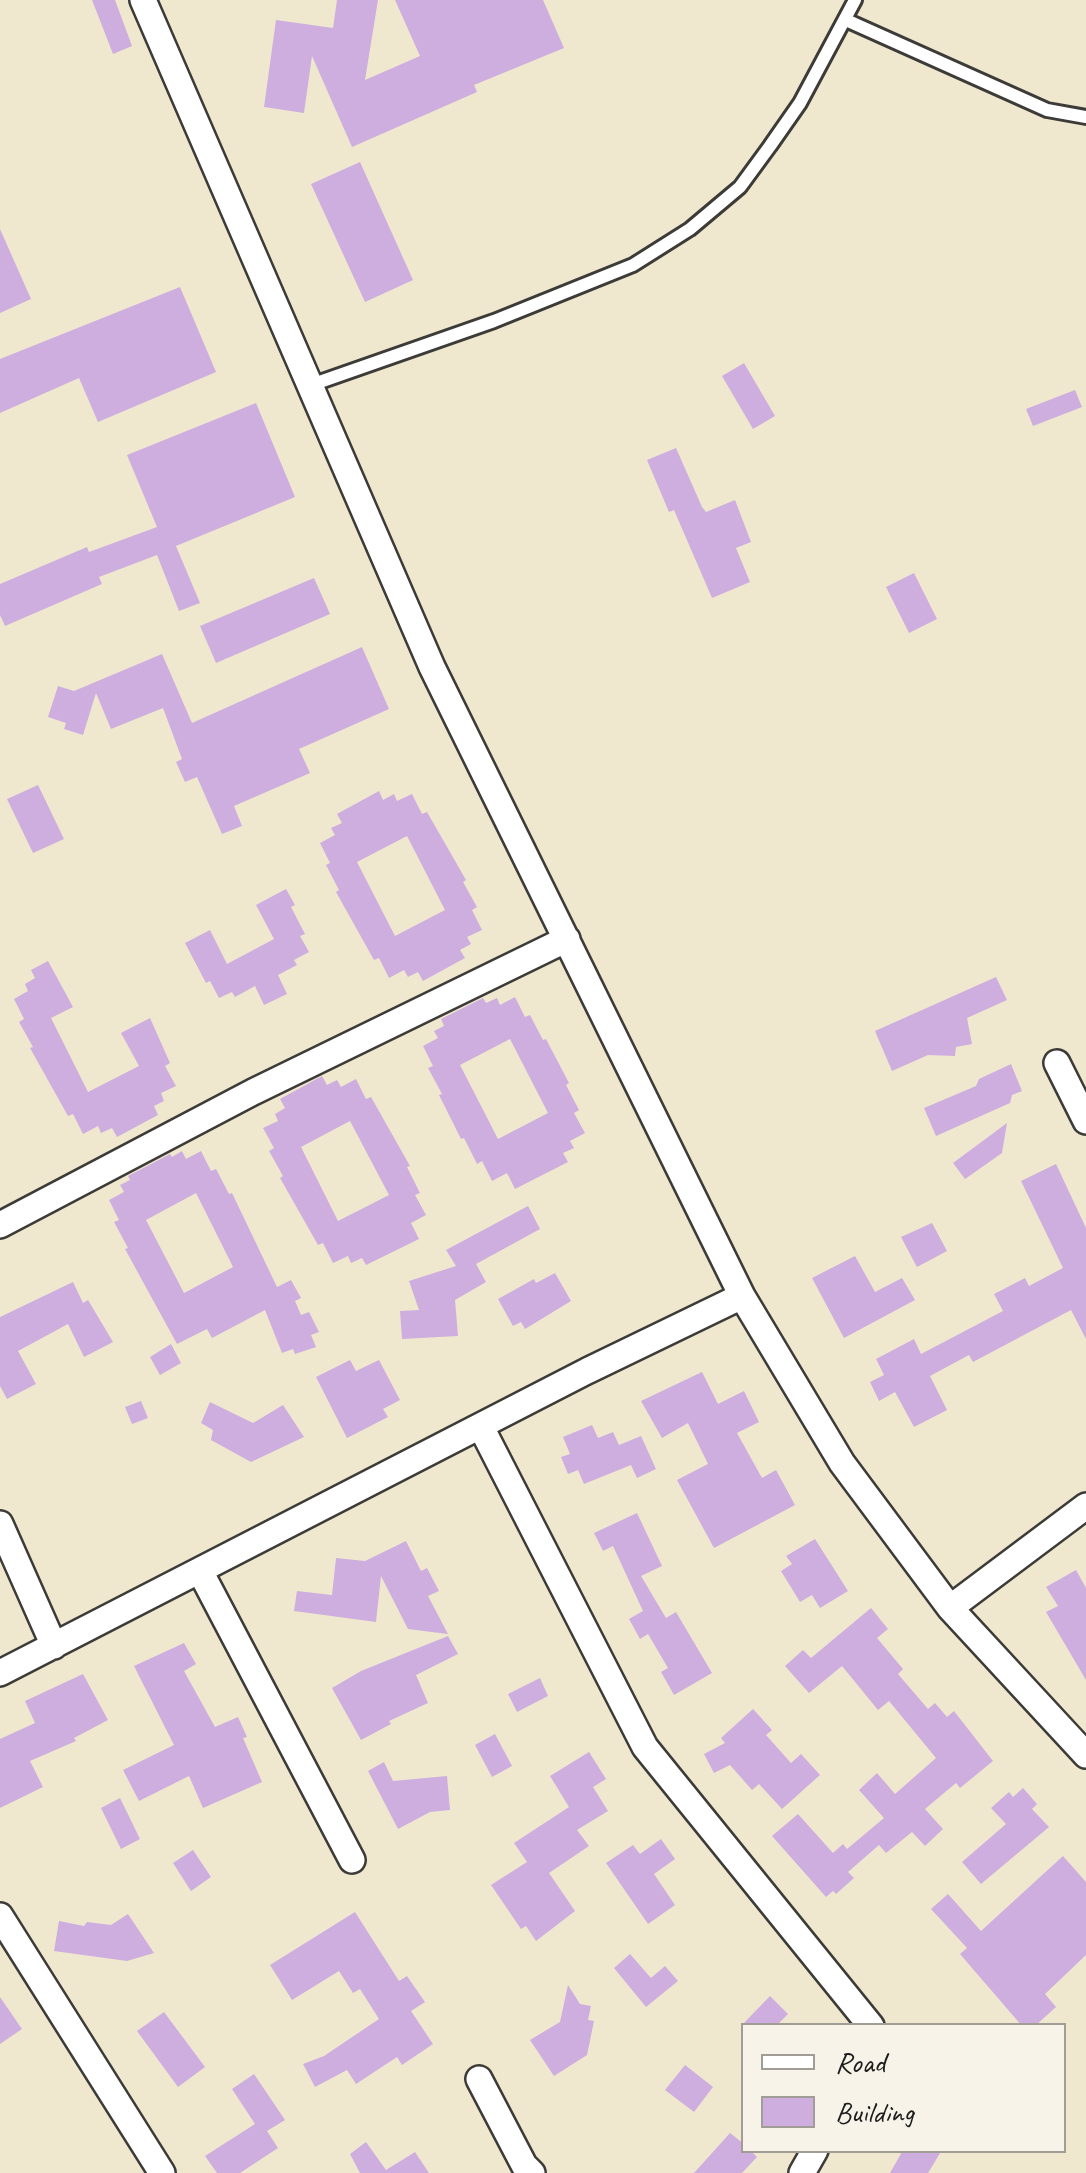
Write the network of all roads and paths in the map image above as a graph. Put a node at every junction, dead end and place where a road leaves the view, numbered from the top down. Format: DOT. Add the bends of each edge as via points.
graph roads {
  1 [pos="143,0"];
  2 [pos="855,0"];
  3 [pos="846,20"];
  4 [pos="1086,117"];
  5 [pos="311,385"];
  6 [pos="566,939"];
  7 [pos="1057,1063"];
  8 [pos="1086,1120"];
  9 [pos="0,1224"];
  10 [pos="742,1296"];
  11 [pos="481,1427"];
  12 [pos="1086,1506"];
  13 [pos="0,1524"];
  14 [pos="200,1572"];
  15 [pos="950,1608"];
  16 [pos="54,1646"];
  17 [pos="0,1673"];
  18 [pos="1086,1755"];
  19 [pos="352,1860"];
  20 [pos="0,1916"];
  21 [pos="869,2023"];
  22 [pos="479,2079"];
  23 [pos="162,2173"];
  24 [pos="532,2173"];
  1 -- 5 [label="street"];
  2 -- 3 [label="lane"];
  3 -- 4 [label="lane" via="1047,110"];
  3 -- 5 [label="lane" via="750,174 690,229 633,265"];
  5 -- 6 [label="street" via="432,667"];
  6 -- 9 [label="street"];
  6 -- 10 [label="street"];
  7 -- 8 [label="street"];
  10 -- 11 [label="street"];
  10 -- 15 [label="street" via="842,1464"];
  11 -- 14 [label="street"];
  11 -- 21 [label="street" via="645,1746"];
  12 -- 15 [label="street"];
  13 -- 16 [label="street"];
  14 -- 16 [label="street"];
  14 -- 19 [label="street"];
  15 -- 18 [label="street"];
  16 -- 17 [label="street"];
  20 -- 23 [label="street"];
  22 -- 24 [label="street"];
}
